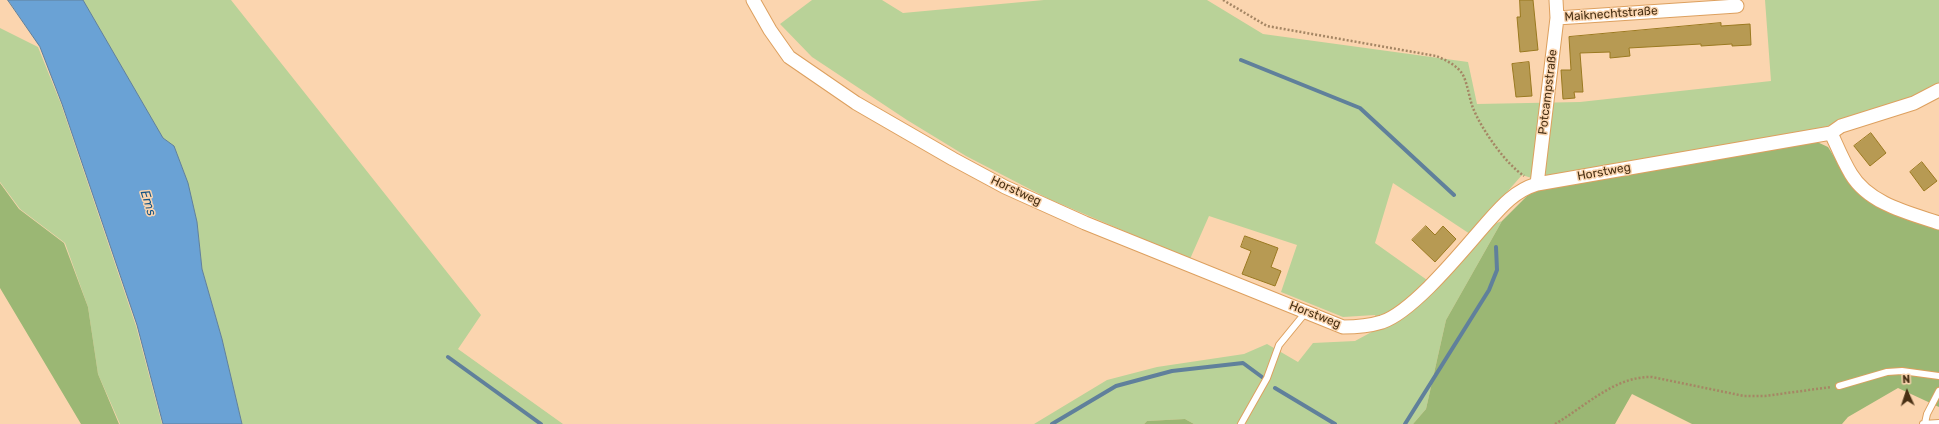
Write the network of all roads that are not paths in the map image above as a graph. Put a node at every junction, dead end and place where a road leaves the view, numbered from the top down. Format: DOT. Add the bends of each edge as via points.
graph roads {
  1 [pos="753,0"];
  2 [pos="1556,0"];
  3 [pos="1737,6"];
  4 [pos="1557,18"];
  5 [pos="1939,90"];
  6 [pos="1830,133"];
  7 [pos="1537,184"];
  8 [pos="1939,223"];
  9 [pos="1306,312"];
  10 [pos="1939,376"];
  11 [pos="1839,386"];
  12 [pos="1939,391"];
  13 [pos="1939,423"];
  14 [pos="1241,424"];
  15 [pos="1924,424"];
  1 -- 9 [label="street, Horstweg" via="789,57 856,103 953,159 1005,187 1085,223"];
  2 -- 4 [label="street, Potcampstraße"];
  3 -- 4 [label="street, Maiknechtstraße"];
  4 -- 7 [label="street, Potcampstraße"];
  5 -- 6 [label="street, Horstweg" via="1914,103 1840,126"];
  6 -- 7 [label="street, Horstweg"];
  6 -- 8 [label="street" via="1852,176 1868,192 1890,206"];
  7 -- 9 [label="street, Horstweg" via="1525,188 1504,203 1430,286 1383,322 1360,327 1343,327"];
  9 -- 14 [label="lane" via="1279,345 1267,378"];
  10 -- 11 [label="lane" via="1902,371 1887,372"];
  12 -- 15 [label="lane"];
  13 -- 15 [label="lane"];
}
